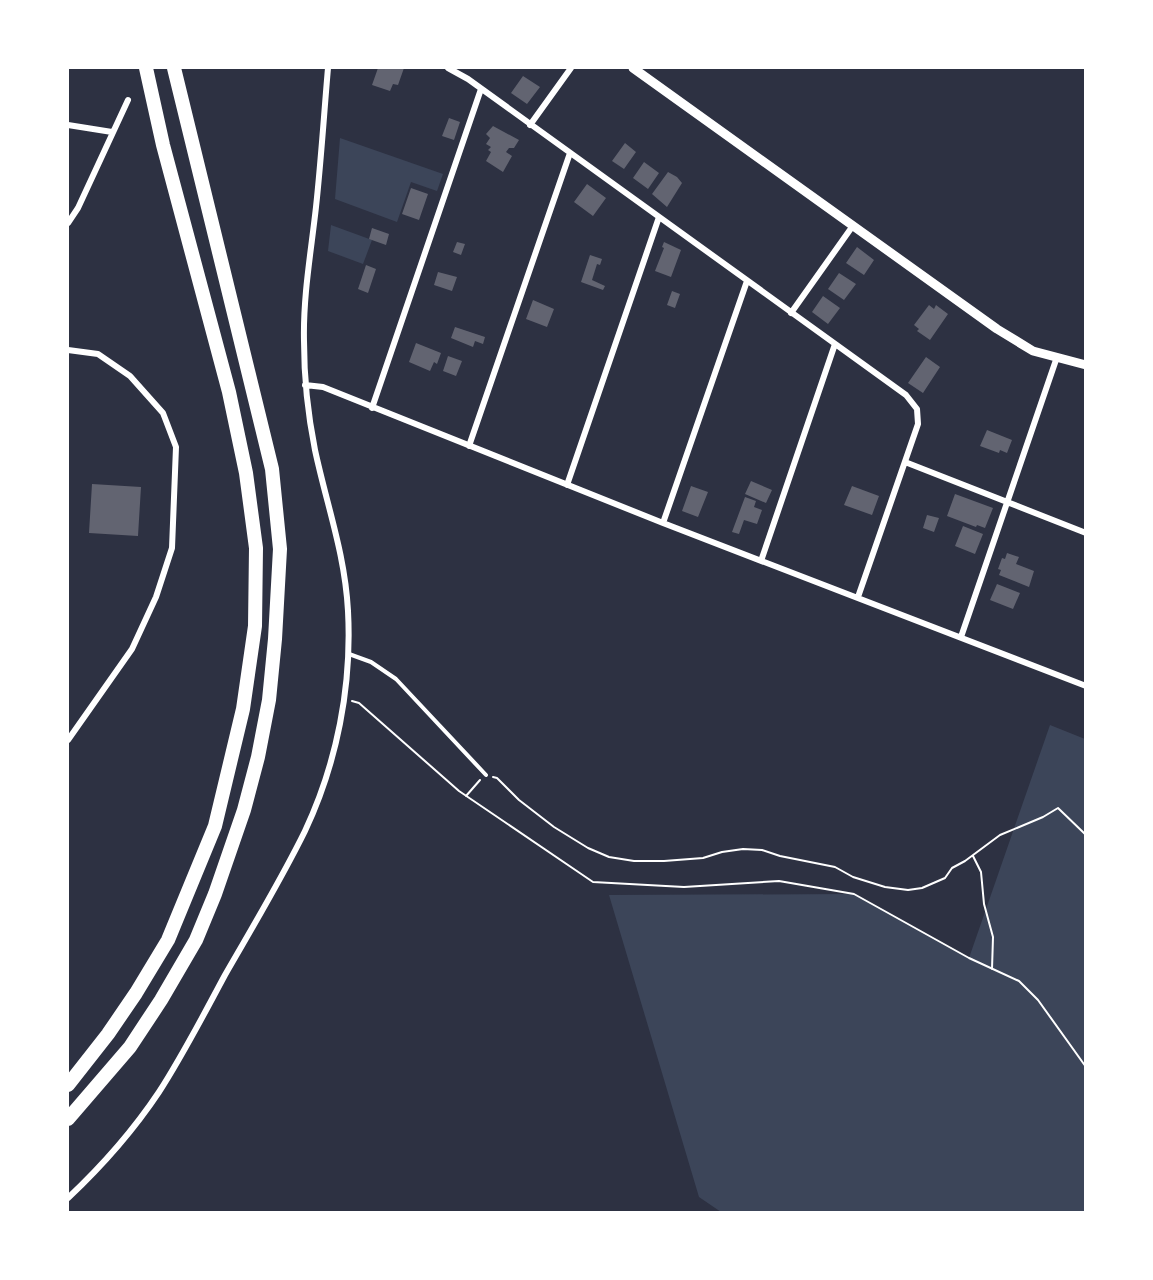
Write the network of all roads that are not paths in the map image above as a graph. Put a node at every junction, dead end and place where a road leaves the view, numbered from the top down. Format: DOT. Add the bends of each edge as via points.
graph roads {
  1 [pos="146,68"];
  2 [pos="174,68"];
  3 [pos="328,68"];
  4 [pos="448,68"];
  5 [pos="571,68"];
  6 [pos="633,68"];
  7 [pos="482,89"];
  8 [pos="128,100"];
  9 [pos="68,125"];
  10 [pos="530,125"];
  11 [pos="112,132"];
  12 [pos="570,153"];
  13 [pos="659,217"];
  14 [pos="68,223"];
  15 [pos="852,226"];
  16 [pos="747,281"];
  17 [pos="791,313"];
  18 [pos="835,344"];
  19 [pos="68,350"];
  20 [pos="1057,357"];
  21 [pos="1086,365"];
  22 [pos="306,385"];
  23 [pos="372,408"];
  24 [pos="470,446"];
  25 [pos="905,462"];
  26 [pos="567,485"];
  27 [pos="1008,502"];
  28 [pos="663,524"];
  29 [pos="1086,533"];
  30 [pos="761,561"];
  31 [pos="858,597"];
  32 [pos="961,637"];
  33 [pos="349,654"];
  34 [pos="1086,686"];
  35 [pos="68,740"];
  36 [pos="486,775"];
  37 [pos="68,1085"];
  38 [pos="68,1119"];
  39 [pos="68,1198"];
  1 -- 37 [label="highway" via="246,472 256,548 255,626 243,709 215,826 168,940 108,1034"];
  2 -- 38 [label="highway" via="272,469 280,549 269,700 244,810 196,940 130,1047"];
  3 -- 22 [label="street" via="304,302"];
  4 -- 7 [label="street"];
  5 -- 10 [label="street"];
  6 -- 15 [label="street"];
  7 -- 10 [label="street"];
  7 -- 23 [label="street"];
  8 -- 11 [label="street"];
  9 -- 11 [label="street"];
  10 -- 12 [label="street"];
  11 -- 14 [label="street"];
  12 -- 13 [label="street"];
  12 -- 24 [label="street"];
  13 -- 16 [label="street"];
  13 -- 26 [label="street"];
  15 -- 17 [label="street"];
  15 -- 20 [label="street" via="997,329 1033,351"];
  16 -- 17 [label="street"];
  16 -- 28 [label="street"];
  17 -- 18 [label="street"];
  18 -- 25 [label="street" via="906,395 917,409 918,424"];
  18 -- 30 [label="street"];
  19 -- 35 [label="street" via="98,354 130,376 163,413 176,447 172,548 156,597 132,649"];
  20 -- 21 [label="street"];
  20 -- 27 [label="street"];
  22 -- 23 [label="street" via="323,387"];
  22 -- 33 [label="street" via="315,448 344,572"];
  23 -- 24 [label="street"];
  24 -- 26 [label="street"];
  25 -- 27 [label="street"];
  25 -- 31 [label="street"];
  26 -- 28 [label="street"];
  27 -- 29 [label="street"];
  27 -- 32 [label="street"];
  28 -- 30 [label="street"];
  30 -- 31 [label="street"];
  31 -- 32 [label="street"];
  32 -- 34 [label="street"];
  33 -- 36 [label="lane" via="371,662 396,679"];
  33 -- 39 [label="street" via="340,725 324,784 305,831 160,1090 112,1154"];
}
